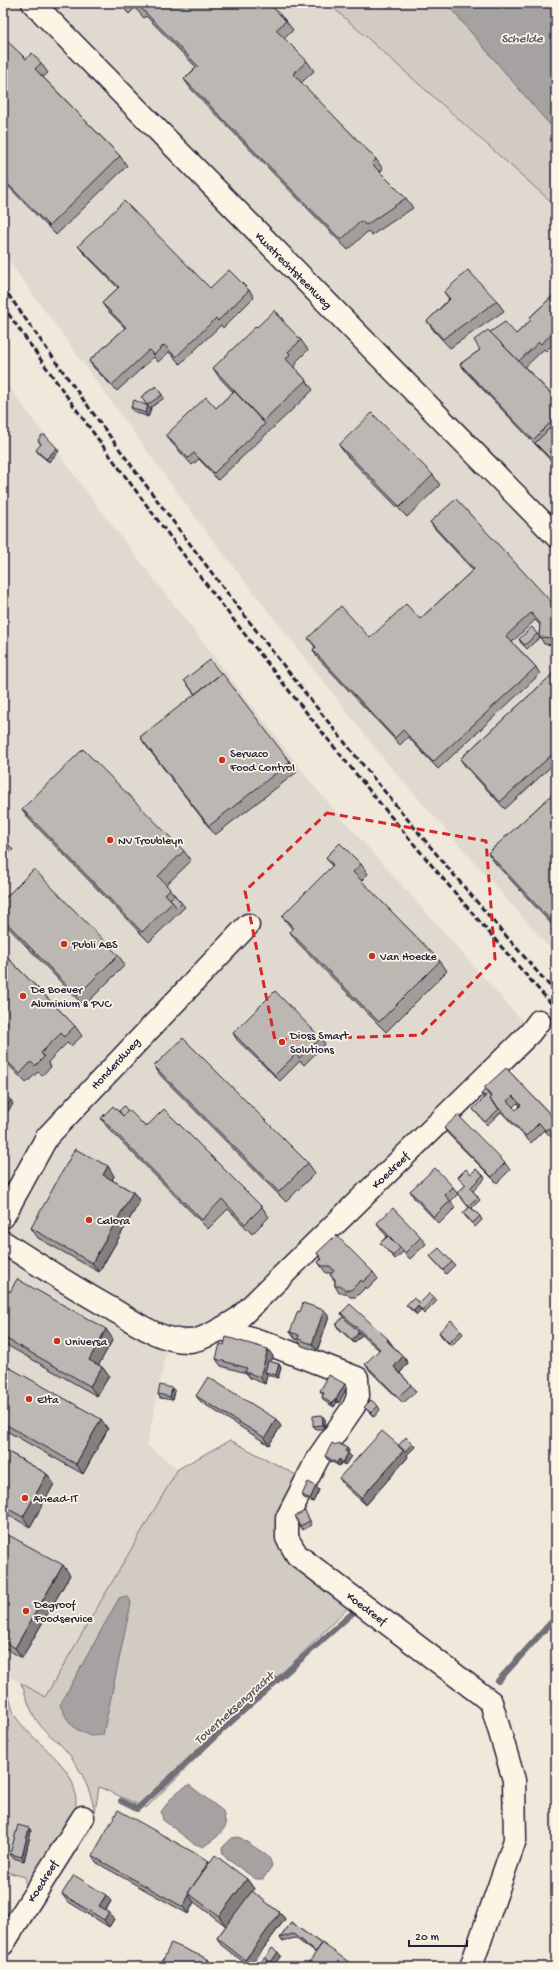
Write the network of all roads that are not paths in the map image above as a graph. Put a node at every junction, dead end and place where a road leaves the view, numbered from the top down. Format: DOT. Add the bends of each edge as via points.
graph roads {
  1 [pos="33,3"];
  2 [pos="556,536"];
  3 [pos="248,925"];
  4 [pos="539,1021"];
  5 [pos="3,1217"];
  6 [pos="3,1242"];
  7 [pos="230,1323"];
  8 [pos="83,1817"];
  9 [pos="3,1944"];
  10 [pos="471,1967"];
  1 -- 2 [label="street, Kwatrechtsteenweg"];
  3 -- 5 [label="street, Honderdweg" via="47,1137"];
  4 -- 7 [label="street, Koedreef" via="530,1033"];
  6 -- 7 [label="street" via="82,1292 148,1330 169,1338 191,1341"];
  7 -- 10 [label="street, Koedreef" via="266,1343 357,1378 358,1396 354,1406 314,1464 287,1518 287,1538 296,1556 491,1702 514,1780 515,1840"];
  8 -- 9 [label="street, Koedreef"];
}
